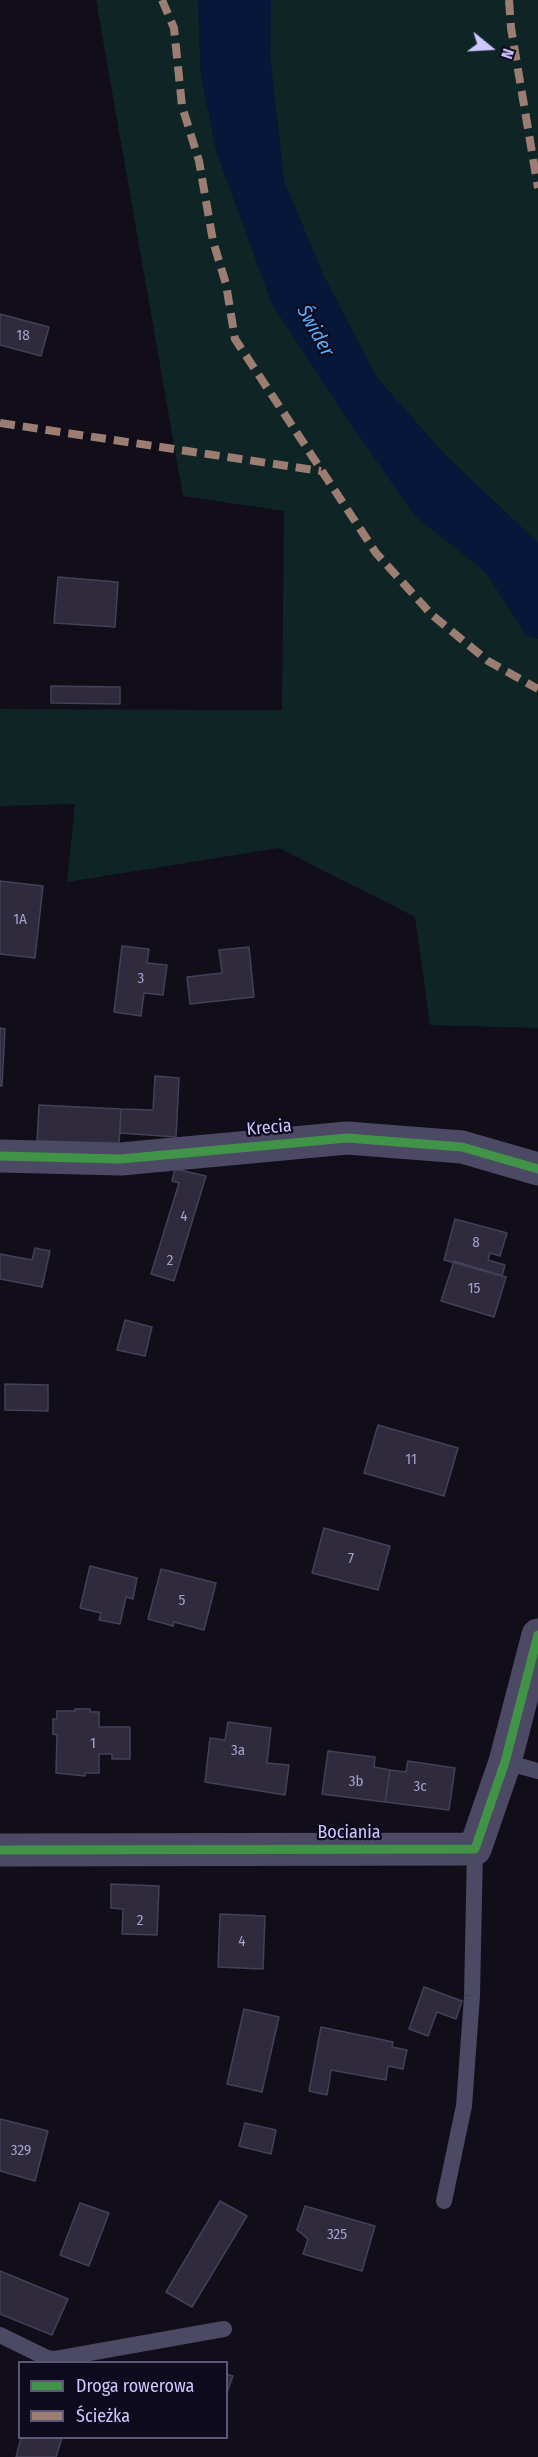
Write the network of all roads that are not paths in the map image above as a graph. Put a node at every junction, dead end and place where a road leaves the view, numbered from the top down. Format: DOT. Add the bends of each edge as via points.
graph roads {
  1 [pos="0,1156"];
  2 [pos="538,1169"];
  3 [pos="538,1635"];
  4 [pos="505,1762"];
  5 [pos="538,1771"];
  6 [pos="475,1849"];
  7 [pos="0,1850"];
  8 [pos="444,2201"];
  9 [pos="224,2329"];
  10 [pos="0,2335"];
  1 -- 2 [label="street, Krecia" via="121,1159 347,1138 462,1147"];
  3 -- 4 [label="street"];
  4 -- 5 [label="lane"];
  4 -- 6 [label="street"];
  6 -- 7 [label="street, Bociania"];
  6 -- 8 [label="lane" via="472,1996 464,2106"];
  9 -- 10 [label="lane" via="55,2359"];
}
